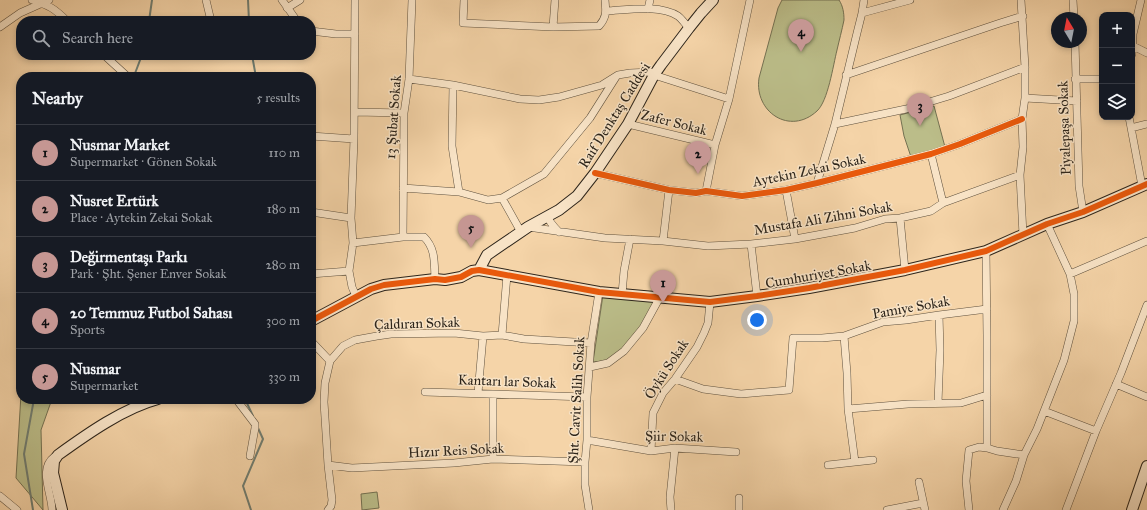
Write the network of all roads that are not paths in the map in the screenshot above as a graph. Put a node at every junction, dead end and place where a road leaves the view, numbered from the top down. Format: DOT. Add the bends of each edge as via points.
graph roads {
  1 [pos="32,0"];
  2 [pos="206,0"];
  3 [pos="282,0"];
  4 [pos="300,0"];
  5 [pos="355,0"];
  6 [pos="412,0"];
  7 [pos="464,0"];
  8 [pos="555,0"];
  9 [pos="606,0"];
  10 [pos="650,0"];
  11 [pos="713,0"];
  12 [pos="750,0"];
  13 [pos="864,0"];
  14 [pos="910,0"];
  15 [pos="1021,0"];
  16 [pos="1073,0"];
  17 [pos="1141,0"];
  18 [pos="46,1"];
  19 [pos="287,8"];
  20 [pos="648,9"];
  21 [pos="606,11"];
  22 [pos="1074,12"];
  23 [pos="862,14"];
  24 [pos="62,16"];
  25 [pos="210,16"];
  26 [pos="293,16"];
  27 [pos="1023,16"];
  28 [pos="0,27"];
  29 [pos="553,27"];
  30 [pos="689,28"];
  31 [pos="316,32"];
  32 [pos="355,34"];
  33 [pos="1075,48"];
  34 [pos="1132,48"];
  35 [pos="1135,51"];
  36 [pos="1147,53"];
  37 [pos="109,60"];
  38 [pos="1025,67"];
  39 [pos="123,72"];
  40 [pos="618,75"];
  41 [pos="654,76"];
  42 [pos="846,76"];
  43 [pos="409,79"];
  44 [pos="1076,79"];
  45 [pos="1099,79"];
  46 [pos="453,85"];
  47 [pos="1025,98"];
  48 [pos="729,99"];
  49 [pos="1076,101"];
  50 [pos="355,112"];
  51 [pos="404,113"];
  52 [pos="1022,119"];
  53 [pos="1130,120"];
  54 [pos="628,124"];
  55 [pos="835,124"];
  56 [pos="1147,124"];
  57 [pos="1131,128"];
  58 [pos="316,136"];
  59 [pos="354,140"];
  60 [pos="715,145"];
  61 [pos="931,154"];
  62 [pos="595,173"];
  63 [pos="1020,175"];
  64 [pos="817,183"];
  65 [pos="1144,185"];
  66 [pos="403,188"];
  67 [pos="669,190"];
  68 [pos="786,190"];
  69 [pos="459,192"];
  70 [pos="706,192"];
  71 [pos="502,198"];
  72 [pos="943,204"];
  73 [pos="1083,212"];
  74 [pos="316,213"];
  75 [pos="547,216"];
  76 [pos="351,218"];
  77 [pos="900,218"];
  78 [pos="1047,224"];
  79 [pos="524,229"];
  80 [pos="559,232"];
  81 [pos="1023,235"];
  82 [pos="403,237"];
  83 [pos="630,239"];
  84 [pos="795,239"];
  85 [pos="663,241"];
  86 [pos="1147,241"];
  87 [pos="353,243"];
  88 [pos="505,243"];
  89 [pos="752,244"];
  90 [pos="986,251"];
  91 [pos="479,270"];
  92 [pos="905,270"];
  93 [pos="349,271"];
  94 [pos="489,272"];
  95 [pos="316,274"];
  96 [pos="1070,274"];
  97 [pos="507,275"];
  98 [pos="435,279"];
  99 [pos="599,292"];
  100 [pos="622,294"];
  101 [pos="356,296"];
  102 [pos="757,296"];
  103 [pos="660,297"];
  104 [pos="710,302"];
  105 [pos="1147,305"];
  106 [pos="987,309"];
  107 [pos="939,314"];
  108 [pos="316,318"];
  109 [pos="502,335"];
  110 [pos="483,336"];
  111 [pos="844,336"];
  112 [pos="591,343"];
  113 [pos="316,346"];
  114 [pos="330,361"];
  115 [pos="590,367"];
  116 [pos="675,379"];
  117 [pos="1116,384"];
  118 [pos="425,392"];
  119 [pos="478,393"];
  120 [pos="494,394"];
  121 [pos="987,395"];
  122 [pos="587,397"];
  123 [pos="1147,397"];
  124 [pos="938,403"];
  125 [pos="138,404"];
  126 [pos="240,404"];
  127 [pos="848,409"];
  128 [pos="1044,411"];
  129 [pos="1096,431"];
  130 [pos="587,440"];
  131 [pos="675,448"];
  132 [pos="987,448"];
  133 [pos="651,451"];
  134 [pos="736,452"];
  135 [pos="58,455"];
  136 [pos="1024,455"];
  137 [pos="250,456"];
  138 [pos="493,459"];
  139 [pos="873,460"];
  140 [pos="585,462"];
  141 [pos="855,462"];
  142 [pos="328,465"];
  143 [pos="828,465"];
  144 [pos="1147,466"];
  145 [pos="1145,477"];
  146 [pos="919,482"];
  147 [pos="0,496"];
  148 [pos="739,498"];
  149 [pos="924,506"];
  150 [pos="17,510"];
  151 [pos="52,510"];
  152 [pos="62,510"];
  153 [pos="328,510"];
  154 [pos="589,510"];
  155 [pos="671,510"];
  156 [pos="739,510"];
  157 [pos="887,510"];
  158 [pos="969,510"];
  159 [pos="1003,510"];
  160 [pos="1066,510"];
  161 [pos="1132,510"];
  1 -- 18 [label="street"];
  2 -- 25 [label="street"];
  3 -- 19 [label="street"];
  4 -- 19 [label="street"];
  5 -- 32 [label="street"];
  6 -- 43 [label="street, 13 Şubat Sokak"];
  7 -- 29 [label="street" via="463,23"];
  8 -- 29 [label="street"];
  9 -- 21 [label="street"];
  10 -- 20 [label="street"];
  11 -- 30 [label="street, Raif Denktaş Caddesi"];
  12 -- 48 [label="street"];
  13 -- 23 [label="street"];
  14 -- 23 [label="street"];
  15 -- 27 [label="street"];
  16 -- 22 [label="street"];
  17 -- 34 [label="street"];
  18 -- 24 [label="street"];
  18 -- 28 [label="street" via="20,13"];
  19 -- 26 [label="street"];
  20 -- 21 [label="street"];
  20 -- 30 [label="street" via="666,11 678,16"];
  21 -- 29 [label="street" via="604,20 598,26"];
  23 -- 42 [label="street"];
  27 -- 38 [label="street"];
  27 -- 42 [label="street"];
  30 -- 41 [label="street, Raif Denktaş Caddesi"];
  31 -- 32 [label="street"];
  32 -- 50 [label="street"];
  33 -- 44 [label="street, Piyalepaşa Sokak"];
  35 -- 36 [label="street"];
  37 -- 39 [label="street"];
  38 -- 47 [label="street"];
  38 -- 55 [label="street" via="949,96 906,109"];
  40 -- 41 [label="street" via="651,72"];
  40 -- 46 [label="street" via="602,84 559,97 539,100 515,98"];
  40 -- 71 [label="street" via="590,118 544,174"];
  41 -- 48 [label="street"];
  41 -- 54 [label="street, Raif Denktaş Caddesi"];
  42 -- 55 [label="street"];
  43 -- 46 [label="street"];
  43 -- 51 [label="street, 13 Şubat Sokak"];
  44 -- 45 [label="street"];
  44 -- 49 [label="street, Piyalepaşa Sokak"];
  46 -- 69 [label="street" via="452,146"];
  47 -- 49 [label="street"];
  47 -- 52 [label="street"];
  48 -- 60 [label="street"];
  49 -- 73 [label="street, Piyalepaşa Sokak" via="1079,186"];
  50 -- 51 [label="street"];
  50 -- 59 [label="street"];
  51 -- 66 [label="street, 13 Şubat Sokak"];
  52 -- 61 [label="street, Aytekin Zekai Sokak"];
  52 -- 63 [label="street"];
  53 -- 57 [label="street"];
  54 -- 60 [label="street, Zafer Sokak"];
  54 -- 62 [label="street, Raif Denktaş Caddesi"];
  55 -- 64 [label="street"];
  56 -- 57 [label="street"];
  57 -- 65 [label="street"];
  58 -- 59 [label="street"];
  59 -- 76 [label="street"];
  60 -- 70 [label="street"];
  61 -- 64 [label="street, Aytekin Zekai Sokak"];
  61 -- 72 [label="street"];
  62 -- 67 [label="street, Aytekin Zekai Sokak"];
  62 -- 75 [label="street, Raif Denktaş Caddesi" via="577,196"];
  63 -- 72 [label="street, Mustafa Ali Zihni Sokak"];
  63 -- 81 [label="street"];
  64 -- 68 [label="street, Aytekin Zekai Sokak"];
  65 -- 73 [label="street, Cumhuriyet Sokak"];
  66 -- 69 [label="street"];
  66 -- 82 [label="street, 13 Şubat Sokak"];
  67 -- 70 [label="street, Aytekin Zekai Sokak"];
  67 -- 85 [label="street"];
  68 -- 70 [label="street, Aytekin Zekai Sokak" via="742,196"];
  68 -- 84 [label="street"];
  69 -- 71 [label="street" via="488,200"];
  71 -- 79 [label="street"];
  72 -- 77 [label="street, Mustafa Ali Zihni Sokak" via="931,211"];
  73 -- 78 [label="street, Cumhuriyet Sokak"];
  74 -- 76 [label="street"];
  75 -- 79 [label="street, Raif Denktaş Caddesi"];
  75 -- 80 [label="street"];
  76 -- 87 [label="street"];
  77 -- 84 [label="street, Mustafa Ali Zihni Sokak"];
  77 -- 92 [label="street"];
  78 -- 81 [label="street, Cumhuriyet Sokak"];
  78 -- 96 [label="street"];
  79 -- 80 [label="street, Mustafa Ali Zihni Sokak"];
  79 -- 88 [label="street, Raif Denktaş Caddesi"];
  80 -- 83 [label="street, Mustafa Ali Zihni Sokak"];
  81 -- 90 [label="street, Cumhuriyet Sokak"];
  82 -- 87 [label="street"];
  82 -- 98 [label="street" via="424,237 429,241 433,249"];
  83 -- 85 [label="street, Mustafa Ali Zihni Sokak"];
  83 -- 100 [label="street"];
  84 -- 89 [label="street, Mustafa Ali Zihni Sokak"];
  85 -- 89 [label="street, Mustafa Ali Zihni Sokak" via="708,246"];
  86 -- 96 [label="street"];
  87 -- 93 [label="street"];
  88 -- 91 [label="street, Raif Denktaş Caddesi" via="487,255"];
  88 -- 94 [label="street, Raif Denktaş Caddesi" via="489,262"];
  89 -- 102 [label="street"];
  90 -- 92 [label="street, Cumhuriyet Sokak"];
  90 -- 106 [label="street"];
  91 -- 94 [label="street, Cumhuriyet Sokak"];
  91 -- 98 [label="street" via="460,277"];
  92 -- 102 [label="street, Cumhuriyet Sokak"];
  93 -- 95 [label="street"];
  93 -- 101 [label="street"];
  94 -- 97 [label="street, Cumhuriyet Sokak"];
  96 -- 128 [label="street" via="1074,294 1072,332"];
  97 -- 99 [label="street, Cumhuriyet Sokak"];
  97 -- 109 [label="street"];
  98 -- 101 [label="street" via="384,285"];
  99 -- 100 [label="street, Cumhuriyet Sokak"];
  99 -- 112 [label="street, Şht. Cavit Salih Sokak"];
  100 -- 103 [label="street, Cumhuriyet Sokak"];
  101 -- 108 [label="street"];
  102 -- 104 [label="street, Cumhuriyet Sokak"];
  103 -- 104 [label="street, Cumhuriyet Sokak"];
  103 -- 115 [label="street" via="643,328 624,351 608,363"];
  104 -- 116 [label="street, Öykü Sokak" via="708,323 704,333"];
  105 -- 117 [label="street"];
  106 -- 107 [label="street, Pamiye Sokak"];
  106 -- 121 [label="street"];
  107 -- 111 [label="street, Pamiye Sokak" via="883,322"];
  107 -- 124 [label="street"];
  109 -- 110 [label="street, Çaldıran Sokak"];
  109 -- 112 [label="street, Çaldıran Sokak"];
  110 -- 114 [label="street, Çaldıran Sokak" via="454,333 376,336 355,340 343,346"];
  110 -- 119 [label="street"];
  111 -- 116 [label="street, Pamiye Sokak" via="793,338 789,390 741,394 703,388"];
  111 -- 127 [label="street"];
  112 -- 115 [label="street, Şht. Cavit Salih Sokak"];
  113 -- 114 [label="street"];
  114 -- 142 [label="street, Çaldıran Sokak" via="324,402"];
  115 -- 122 [label="street, Şht. Cavit Salih Sokak"];
  116 -- 133 [label="street, Öykü Sokak" via="663,393 653,413"];
  117 -- 123 [label="street"];
  117 -- 129 [label="street"];
  118 -- 119 [label="street, Kantarı lar Sokak"];
  119 -- 120 [label="street, Kantarı lar Sokak"];
  120 -- 122 [label="street, Kantarı lar Sokak"];
  120 -- 138 [label="street"];
  121 -- 124 [label="street" via="961,403"];
  121 -- 132 [label="street"];
  122 -- 130 [label="street, Şht. Cavit Salih Sokak"];
  124 -- 127 [label="street"];
  125 -- 135 [label="street"];
  126 -- 137 [label="street" via="255,424"];
  127 -- 141 [label="street"];
  128 -- 129 [label="street"];
  128 -- 136 [label="street"];
  129 -- 160 [label="street"];
  130 -- 133 [label="street, Şiir Sokak"];
  130 -- 140 [label="street, Şht. Cavit Salih Sokak"];
  131 -- 133 [label="street, Şiir Sokak"];
  131 -- 134 [label="street, Şiir Sokak"];
  131 -- 155 [label="street"];
  132 -- 136 [label="street"];
  132 -- 158 [label="street" via="979,446 969,450 966,481"];
  135 -- 151 [label="street" via="48,464 46,472"];
  135 -- 152 [label="street" via="54,461 53,472"];
  136 -- 159 [label="street" via="1016,482"];
  138 -- 140 [label="street, Hızır Reis Sokak"];
  138 -- 142 [label="street, Hızır Reis Sokak" via="352,468"];
  139 -- 141 [label="street"];
  140 -- 154 [label="street, Şht. Cavit Salih Sokak"];
  141 -- 143 [label="street"];
  142 -- 153 [label="street, Çaldıran Sokak" via="332,500"];
  144 -- 145 [label="street"];
  145 -- 161 [label="street"];
  146 -- 149 [label="street"];
  147 -- 150 [label="street"];
  148 -- 156 [label="street"];
  149 -- 157 [label="street"];
}
